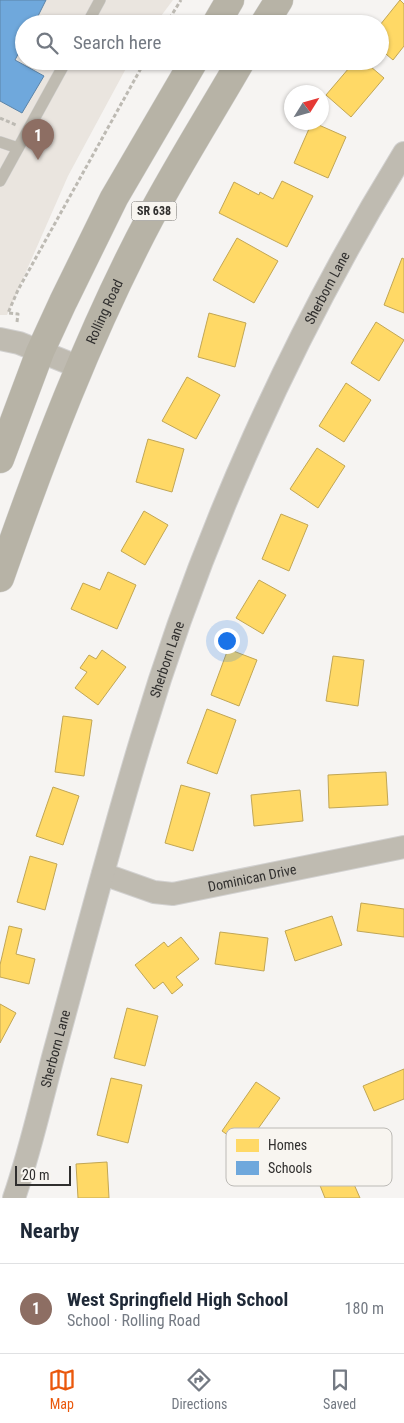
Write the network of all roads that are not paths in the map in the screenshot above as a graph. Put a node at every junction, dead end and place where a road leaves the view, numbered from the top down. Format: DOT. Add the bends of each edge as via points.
graph roads {
  1 [pos="100,0"];
  2 [pos="230,0"];
  3 [pos="279,0"];
  4 [pos="92,15"];
  5 [pos="221,15"];
  6 [pos="270,15"];
  7 [pos="60,70"];
  8 [pos="189,70"];
  9 [pos="236,70"];
  10 [pos="0,142"];
  11 [pos="18,148"];
  12 [pos="404,153"];
  13 [pos="0,181"];
  14 [pos="7,341"];
  15 [pos="40,352"];
  16 [pos="79,367"];
  17 [pos="0,459"];
  18 [pos="0,578"];
  19 [pos="404,847"];
  20 [pos="102,874"];
  21 [pos="14,1198"];
  1 -- 4 [label="lane"];
  2 -- 5 [label="main road"];
  3 -- 6 [label="main road"];
  7 -- 11 [label="lane" via="24,129"];
  8 -- 15 [label="main road, SR 638" via="114,198"];
  9 -- 16 [label="main road, Rolling Road / SR 638" via="150,218"];
  10 -- 11 [label="lane"];
  11 -- 13 [label="lane"];
  12 -- 20 [label="street, Sherborn Lane" via="373,203 293,354 212,537 145,726"];
  14 -- 15 [label="street"];
  15 -- 16 [label="street"];
  15 -- 17 [label="main road, SR 638"];
  16 -- 18 [label="main road, Rolling Road / SR 638"];
  19 -- 20 [label="street, Dominican Drive" via="173,894 154,892"];
  20 -- 21 [label="street, Sherborn Lane"];
}
